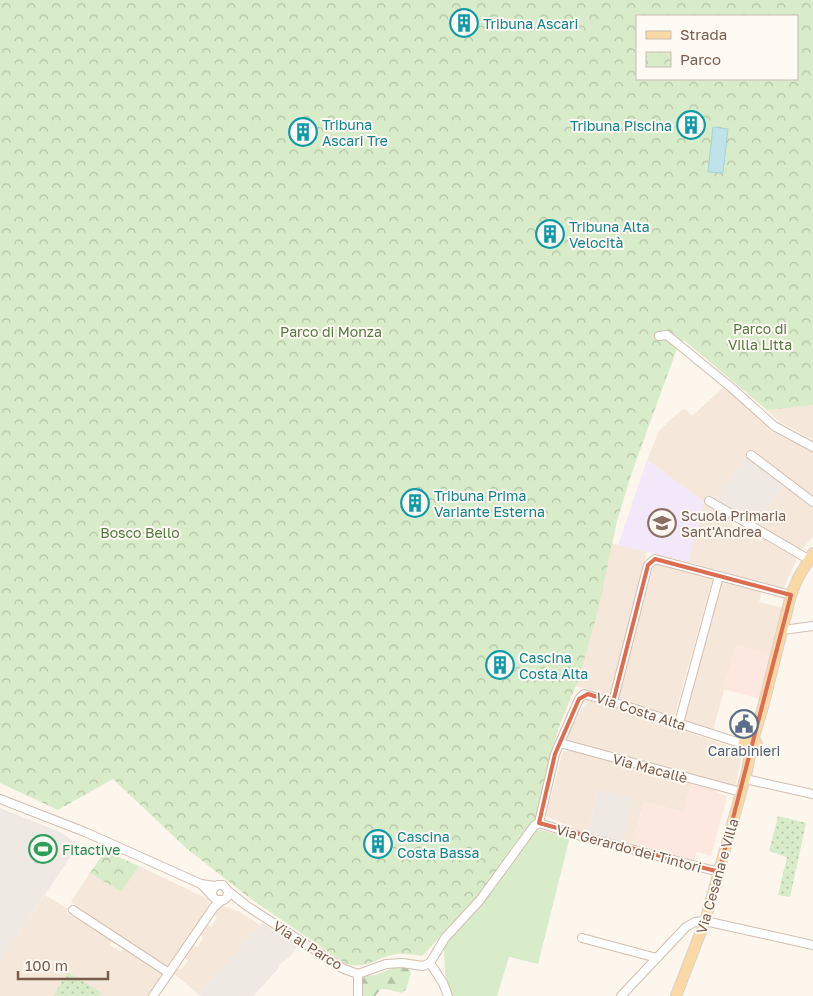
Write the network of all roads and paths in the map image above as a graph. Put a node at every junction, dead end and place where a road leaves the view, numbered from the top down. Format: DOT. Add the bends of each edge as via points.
graph roads {
  1 [pos="659,336"];
  2 [pos="813,447"];
  3 [pos="752,455"];
  4 [pos="709,501"];
  5 [pos="813,502"];
  6 [pos="811,556"];
  7 [pos="719,576"];
  8 [pos="792,595"];
  9 [pos="813,626"];
  10 [pos="783,630"];
  11 [pos="613,702"];
  12 [pos="679,723"];
  13 [pos="753,740"];
  14 [pos="560,743"];
  15 [pos="743,744"];
  16 [pos="750,754"];
  17 [pos="745,779"];
  18 [pos="741,792"];
  19 [pos="813,794"];
  20 [pos="0,797"];
  21 [pos="539,823"];
  22 [pos="719,872"];
  23 [pos="228,891"];
  24 [pos="213,893"];
  25 [pos="222,901"];
  26 [pos="247,906"];
  27 [pos="214,907"];
  28 [pos="73,910"];
  29 [pos="705,921"];
  30 [pos="582,938"];
  31 [pos="813,945"];
  32 [pos="657,958"];
  33 [pos="430,963"];
  34 [pos="169,973"];
  35 [pos="358,974"];
  36 [pos="153,996"];
  37 [pos="358,996"];
  38 [pos="448,996"];
  39 [pos="621,996"];
  40 [pos="676,996"];
  1 -- 2 [label="street" via="667,335 774,426"];
  3 -- 5 [label="street"];
  4 -- 6 [label="street"];
  6 -- 8 [label="main road"];
  7 -- 8 [label="street"];
  7 -- 11 [label="street" via="655,559 648,565"];
  7 -- 12 [label="street"];
  8 -- 10 [label="main road"];
  9 -- 10 [label="street"];
  10 -- 13 [label="main road"];
  11 -- 12 [label="street, Via Costa Alta"];
  11 -- 14 [label="street, Via Costa Alta" via="584,694"];
  12 -- 15 [label="street, Via Costa Alta"];
  13 -- 15 [label="main road" via="748,739"];
  13 -- 16 [label="main road" via="757,748"];
  14 -- 18 [label="street, Via Macallè"];
  14 -- 21 [label="street, Via Costa Alta" via="554,754"];
  15 -- 16 [label="main road" via="743,750"];
  16 -- 17 [label="main road, Via Cesana e Villa"];
  17 -- 18 [label="main road, Via Cesana e Villa"];
  17 -- 19 [label="street"];
  18 -- 22 [label="main road, Via Cesana e Villa"];
  20 -- 24 [label="street" via="117,846 201,884"];
  21 -- 22 [label="street, Via Gerardo dei Tintori"];
  21 -- 33 [label="street" via="480,900 445,938"];
  22 -- 29 [label="main road, Via Cesana e Villa"];
  23 -- 24 [label="street" via="223,885"];
  23 -- 25 [label="street"];
  23 -- 26 [label="street, Via al Parco"];
  24 -- 25 [label="street" via="216,900"];
  24 -- 27 [label="street"];
  25 -- 26 [label="street, Via al Parco"];
  25 -- 27 [label="street"];
  26 -- 35 [label="street, Via al Parco" via="344,969"];
  27 -- 34 [label="street"];
  28 -- 34 [label="street"];
  29 -- 31 [label="street"];
  29 -- 32 [label="street" via="686,927"];
  29 -- 40 [label="main road, Via Cesana e Villa"];
  30 -- 32 [label="street"];
  32 -- 39 [label="street"];
  33 -- 35 [label="street, Via al Parco" via="422,966 386,964"];
  33 -- 38 [label="street"];
  34 -- 36 [label="street"];
  35 -- 37 [label="street"];
}
